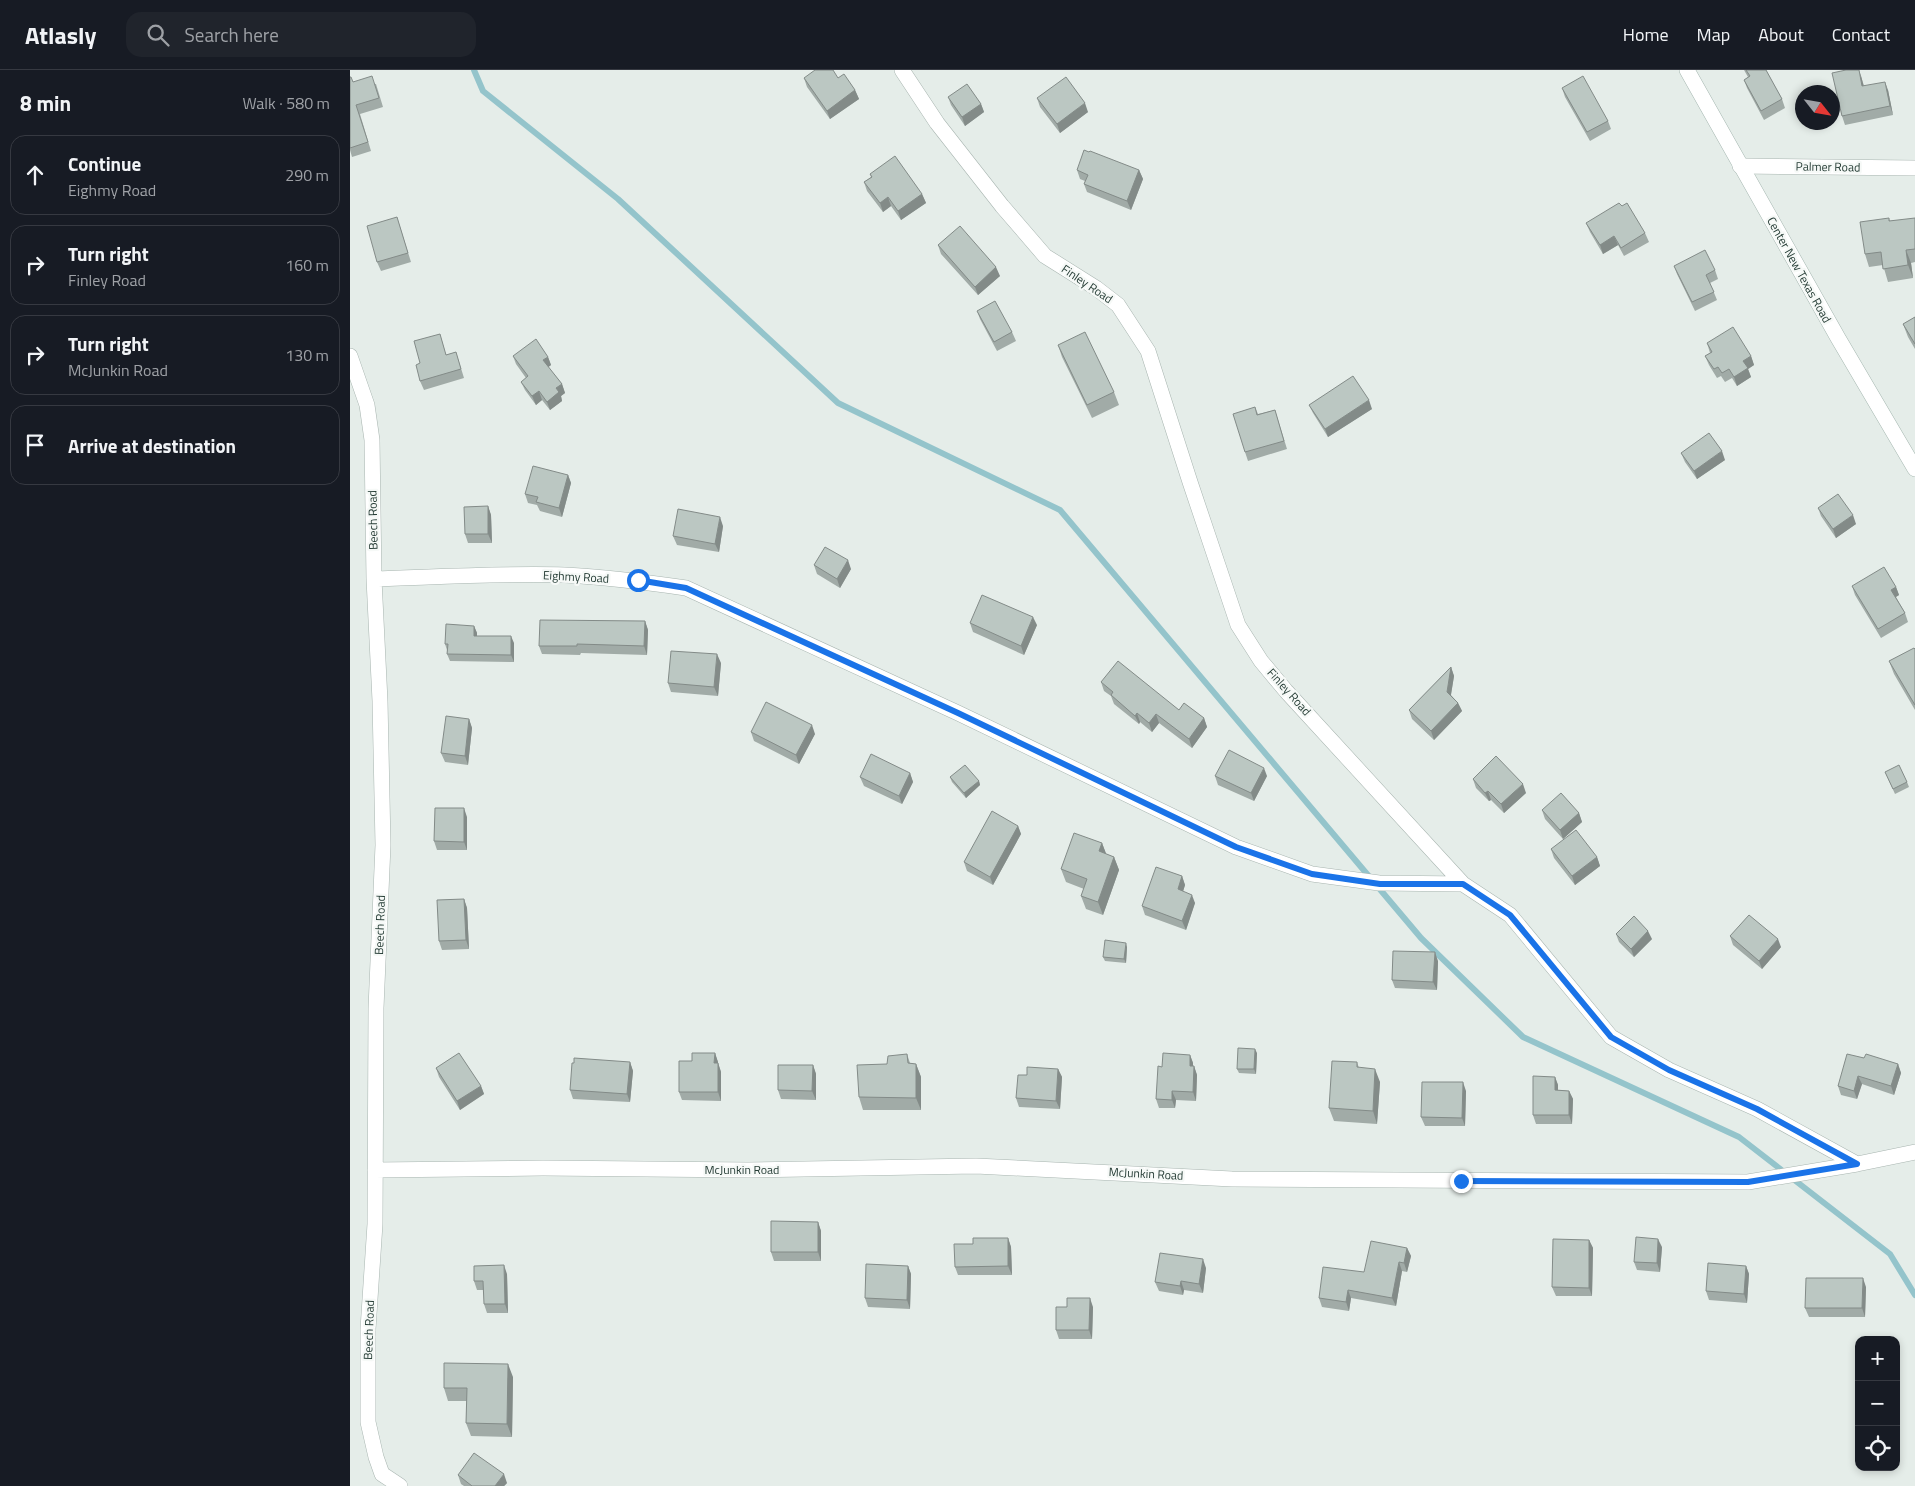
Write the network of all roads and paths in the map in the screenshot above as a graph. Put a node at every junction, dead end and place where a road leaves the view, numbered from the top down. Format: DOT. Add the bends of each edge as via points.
graph roads {
  1 [pos="902,70"];
  2 [pos="1687,70"];
  3 [pos="1740,166"];
  4 [pos="1915,168"];
  5 [pos="350,356"];
  6 [pos="1915,469"];
  7 [pos="374,579"];
  8 [pos="1463,884"];
  9 [pos="1915,1152"];
  10 [pos="1857,1164"];
  11 [pos="375,1170"];
  12 [pos="400,1486"];
  1 -- 8 [label="street, Finley Road" via="937,123 1045,256 1118,305 1148,352 1238,625 1261,661 1286,691"];
  2 -- 3 [label="street, Center New Texas Road"];
  3 -- 4 [label="street, Palmer Road"];
  3 -- 6 [label="street, Center New Texas Road"];
  5 -- 7 [label="street, Beech Road" via="368,405 372,440"];
  7 -- 8 [label="street, Eighmy Road" via="565,575 638,580 686,588 958,713 1236,847 1312,874 1380,884"];
  7 -- 11 [label="street, Beech Road" via="383,845 376,1008"];
  8 -- 10 [label="street, Finley Road" via="1510,915 1611,1037 1669,1070 1757,1109"];
  9 -- 10 [label="street, McJunkin Road"];
  10 -- 11 [label="street, McJunkin Road" via="1748,1182 1232,1179 976,1166"];
  11 -- 12 [label="street, Beech Road" via="368,1329 368,1422 382,1474"];
}
